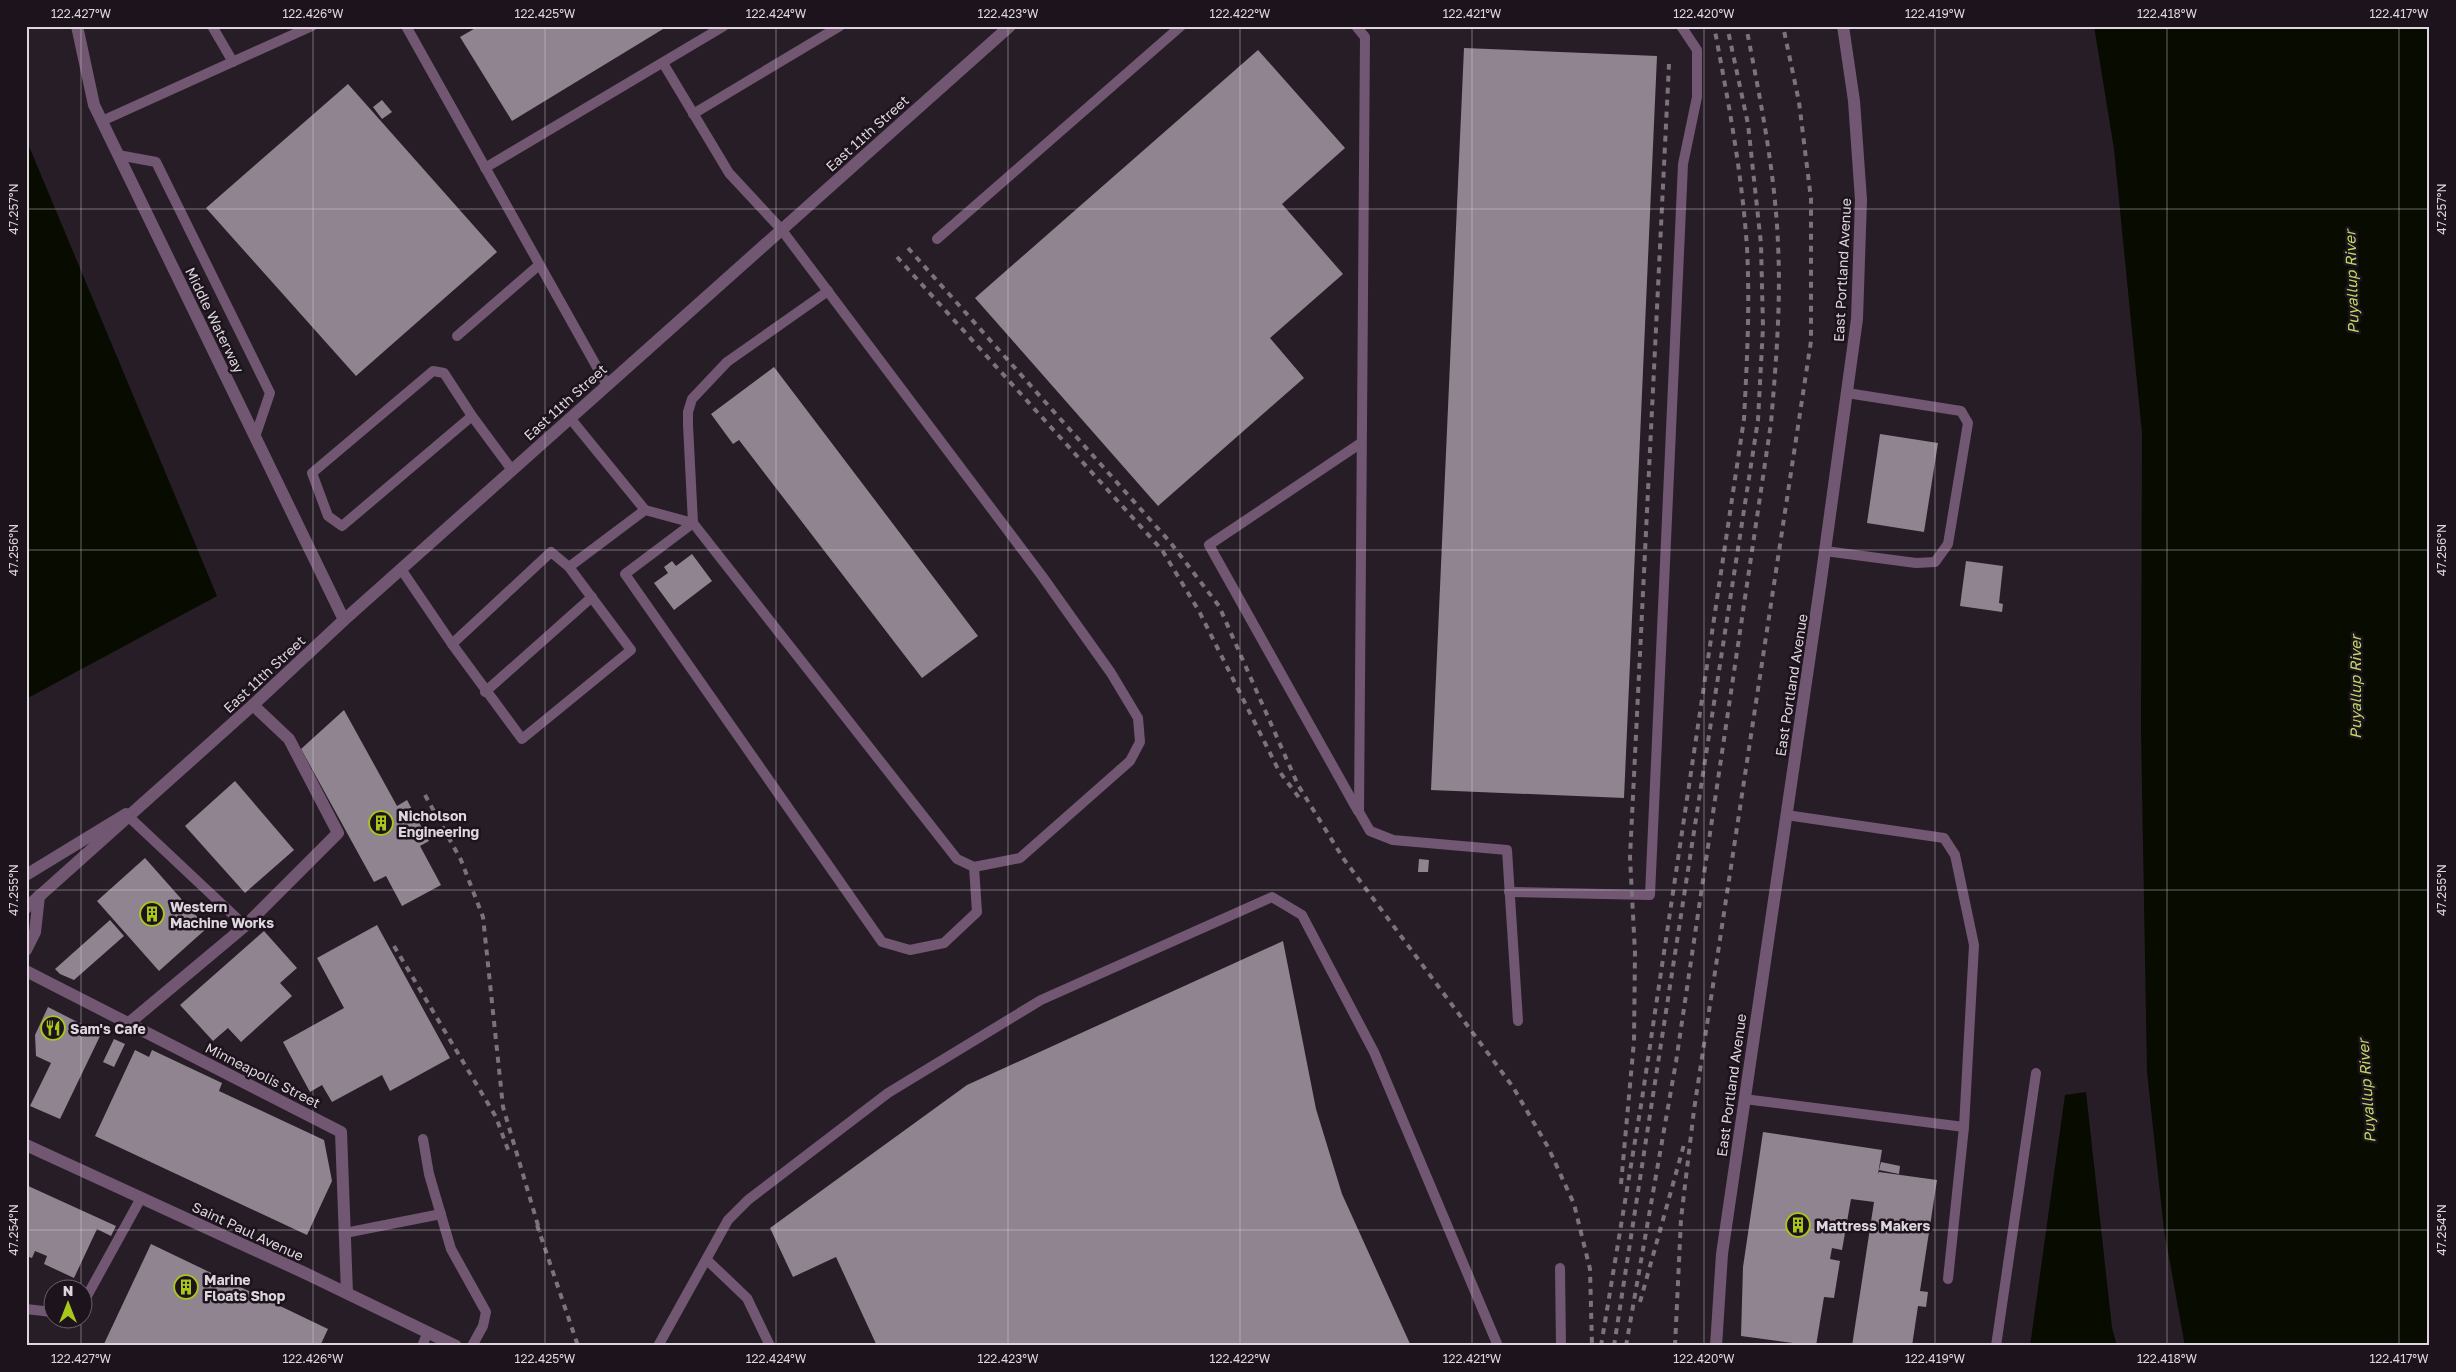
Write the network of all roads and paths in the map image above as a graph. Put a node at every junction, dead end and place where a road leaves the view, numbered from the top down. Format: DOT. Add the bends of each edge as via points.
graph roads {
  1 [pos="77,26"];
  2 [pos="212,26"];
  3 [pos="312,26"];
  4 [pos="406,26"];
  5 [pos="724,26"];
  6 [pos="840,26"];
  7 [pos="1010,26"];
  8 [pos="1181,26"];
  9 [pos="1356,26"];
  10 [pos="1681,26"];
  11 [pos="1843,26"];
  12 [pos="233,62"];
  13 [pos="662,63"];
  14 [pos="693,114"];
  15 [pos="102,121"];
  16 [pos="118,155"];
  17 [pos="485,168"];
  18 [pos="782,229"];
  19 [pos="937,239"];
  20 [pos="540,265"];
  21 [pos="828,291"];
  22 [pos="457,336"];
  23 [pos="607,385"];
  24 [pos="1847,393"];
  25 [pos="472,416"];
  26 [pos="570,418"];
  27 [pos="255,437"];
  28 [pos="1362,443"];
  29 [pos="512,470"];
  30 [pos="645,510"];
  31 [pos="693,523"];
  32 [pos="1825,551"];
  33 [pos="569,566"];
  34 [pos="401,569"];
  35 [pos="592,597"];
  36 [pos="344,620"];
  37 [pos="452,644"];
  38 [pos="485,692"];
  39 [pos="253,705"];
  40 [pos="142,803"];
  41 [pos="1359,812"];
  42 [pos="1786,815"];
  43 [pos="128,816"];
  44 [pos="974,867"];
  45 [pos="26,875"];
  46 [pos="1509,892"];
  47 [pos="39,896"];
  48 [pos="26,908"];
  49 [pos="245,926"];
  50 [pos="26,950"];
  51 [pos="26,971"];
  52 [pos="1518,1021"];
  53 [pos="129,1023"];
  54 [pos="2036,1072"];
  55 [pos="1744,1099"];
  56 [pos="1964,1127"];
  57 [pos="423,1139"];
  58 [pos="26,1145"];
  59 [pos="141,1198"];
  60 [pos="441,1214"];
  61 [pos="345,1232"];
  62 [pos="707,1260"];
  63 [pos="1560,1268"];
  64 [pos="1948,1278"];
  65 [pos="92,1287"];
  66 [pos="347,1294"];
  67 [pos="26,1310"];
  68 [pos="42,1311"];
  69 [pos="428,1332"];
  70 [pos="422,1346"];
  71 [pos="456,1346"];
  72 [pos="472,1346"];
  73 [pos="658,1346"];
  74 [pos="770,1346"];
  75 [pos="1498,1346"];
  76 [pos="1561,1346"];
  77 [pos="1716,1346"];
  78 [pos="1996,1346"];
  1 -- 15 [label="street, Middle Waterway" via="94,105"];
  2 -- 12 [label="lane"];
  3 -- 12 [label="lane"];
  4 -- 17 [label="lane"];
  5 -- 13 [label="lane"];
  6 -- 14 [label="lane"];
  7 -- 18 [label="street, East 11th Street"];
  8 -- 19 [label="lane"];
  9 -- 28 [label="lane" via="1365,37"];
  10 -- 46 [label="lane" via="1697,50 1697,97 1683,164 1650,895"];
  11 -- 24 [label="street, East Portland Avenue" via="1854,101 1861,200 1857,319"];
  12 -- 15 [label="lane"];
  13 -- 14 [label="lane"];
  13 -- 17 [label="lane"];
  14 -- 18 [label="lane" via="729,173"];
  15 -- 16 [label="street, Middle Waterway"];
  16 -- 27 [label="street, Middle Waterway"];
  16 -- 27 [label="lane" via="156,162 270,392"];
  17 -- 20 [label="lane"];
  18 -- 21 [label="lane"];
  18 -- 23 [label="street, East 11th Street"];
  20 -- 22 [label="lane"];
  20 -- 23 [label="lane"];
  21 -- 31 [label="lane" via="726,362 692,399 688,425"];
  21 -- 44 [label="lane" via="1042,576 1111,673 1138,718 1140,742 1130,761 1020,858"];
  23 -- 26 [label="street, East 11th Street"];
  24 -- 32 [label="street, East Portland Avenue"];
  24 -- 32 [label="lane" via="1961,411 1968,423 1948,544 1936,562 1916,564"];
  25 -- 25 [label="lane" via="342,526 328,516 312,472 433,371 444,373"];
  25 -- 29 [label="lane"];
  26 -- 29 [label="street, East 11th Street"];
  26 -- 30 [label="lane"];
  27 -- 36 [label="street, Middle Waterway"];
  28 -- 41 [label="lane"];
  28 -- 41 [label="lane" via="1209,545"];
  29 -- 34 [label="street, East 11th Street"];
  30 -- 31 [label="lane"];
  30 -- 33 [label="lane"];
  31 -- 44 [label="lane" via="957,859"];
  31 -- 44 [label="lane" via="626,574 882,942 910,950 944,944 977,912"];
  32 -- 42 [label="street, East Portland Avenue"];
  33 -- 35 [label="lane"];
  33 -- 37 [label="lane" via="551,552"];
  34 -- 36 [label="street, East 11th Street"];
  34 -- 37 [label="lane"];
  35 -- 38 [label="lane"];
  35 -- 38 [label="lane" via="631,650 522,739"];
  36 -- 39 [label="street, East 11th Street"];
  37 -- 38 [label="lane"];
  39 -- 40 [label="street, East 11th Street"];
  39 -- 49 [label="street" via="289,739 338,833"];
  40 -- 43 [label="street, East 11th Street"];
  40 -- 45 [label="street, East 11th Street"];
  41 -- 46 [label="lane" via="1370,831 1392,840 1507,850"];
  42 -- 55 [label="street, East Portland Avenue"];
  42 -- 56 [label="lane" via="1944,838 1955,855 1974,945"];
  43 -- 47 [label="street, East 11th Street"];
  43 -- 49 [label="lane"];
  46 -- 52 [label="lane"];
  47 -- 48 [label="street, East 11th Street"];
  47 -- 50 [label="street" via="35,932"];
  49 -- 53 [label="street"];
  51 -- 53 [label="street, Minneapolis Street"];
  53 -- 61 [label="street, Minneapolis Street" via="341,1132"];
  54 -- 78 [label="lane"];
  55 -- 56 [label="lane"];
  55 -- 77 [label="street, East Portland Avenue" via="1722,1254"];
  56 -- 64 [label="lane"];
  57 -- 60 [label="lane"];
  58 -- 59 [label="street, Saint Paul Avenue"];
  59 -- 65 [label="lane"];
  59 -- 66 [label="street, Saint Paul Avenue"];
  60 -- 61 [label="lane"];
  60 -- 72 [label="lane" via="451,1249 486,1312 483,1326"];
  61 -- 66 [label="street, Minneapolis Street"];
  62 -- 73 [label="lane"];
  62 -- 74 [label="lane" via="747,1298"];
  62 -- 75 [label="lane" via="728,1220 748,1200 888,1093 1041,1000 1272,897 1302,914 1374,1052"];
  63 -- 76 [label="lane"];
  66 -- 69 [label="street, Saint Paul Avenue"];
  67 -- 68 [label="lane"];
  69 -- 70 [label="lane"];
  69 -- 71 [label="street, Saint Paul Avenue"];
}
